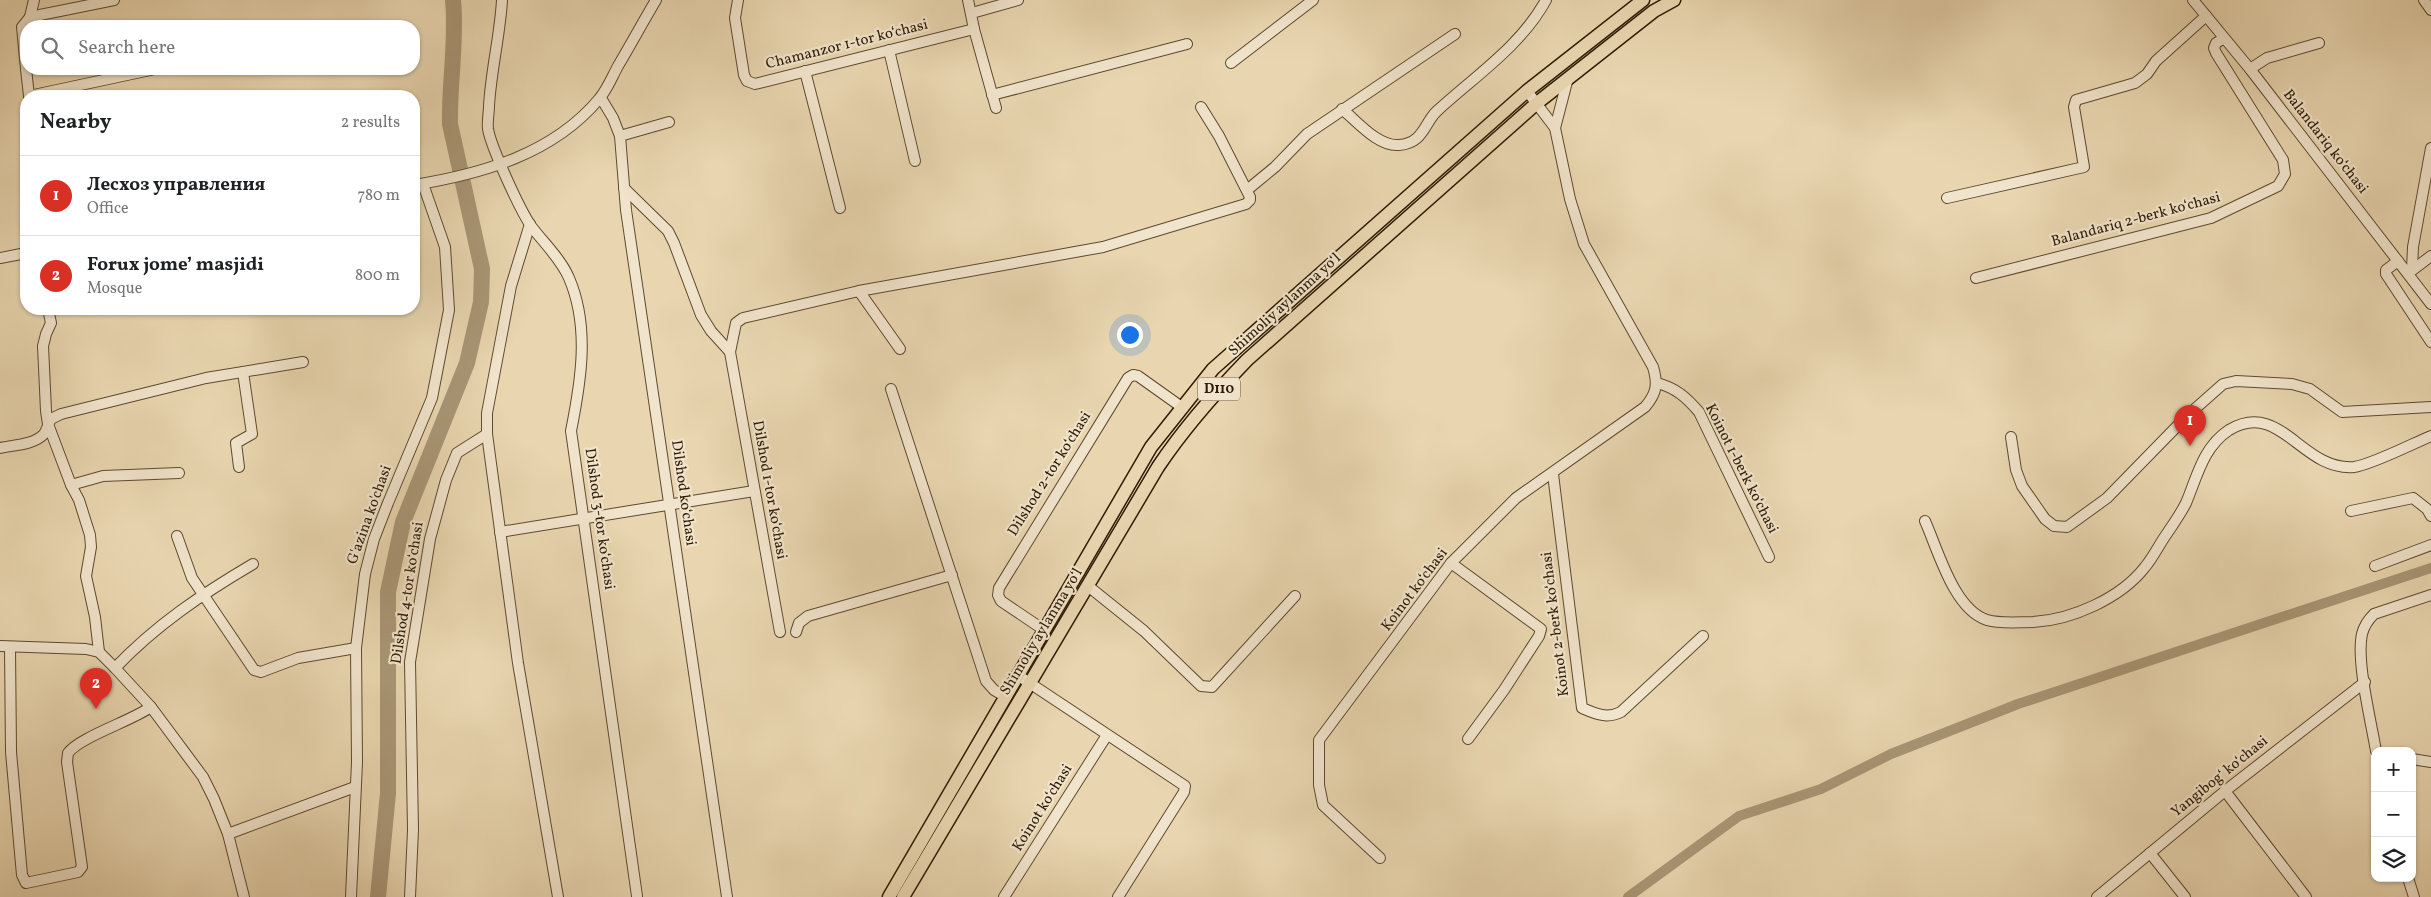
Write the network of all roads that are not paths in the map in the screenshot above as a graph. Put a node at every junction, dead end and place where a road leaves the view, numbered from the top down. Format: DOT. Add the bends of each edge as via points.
graph roads {
  1 [pos="34,0"];
  2 [pos="114,0"];
  3 [pos="502,0"];
  4 [pos="656,0"];
  5 [pos="968,0"];
  6 [pos="1018,0"];
  7 [pos="1313,0"];
  8 [pos="1546,0"];
  9 [pos="1643,0"];
  10 [pos="1674,0"];
  11 [pos="2193,0"];
  12 [pos="2424,0"];
  13 [pos="740,1"];
  14 [pos="2431,10"];
  15 [pos="972,13"];
  16 [pos="2206,16"];
  17 [pos="30,17"];
  18 [pos="28,20"];
  19 [pos="974,29"];
  20 [pos="1455,34"];
  21 [pos="2223,39"];
  22 [pos="1187,44"];
  23 [pos="2319,44"];
  24 [pos="890,50"];
  25 [pos="1231,63"];
  26 [pos="2250,69"];
  27 [pos="805,71"];
  28 [pos="27,75"];
  29 [pos="127,75"];
  30 [pos="1568,78"];
  31 [pos="28,90"];
  32 [pos="57,90"];
  33 [pos="1526,91"];
  34 [pos="992,95"];
  35 [pos="600,98"];
  36 [pos="1537,103"];
  37 [pos="1201,107"];
  38 [pos="996,108"];
  39 [pos="1342,109"];
  40 [pos="669,122"];
  41 [pos="1555,128"];
  42 [pos="620,136"];
  43 [pos="2431,148"];
  44 [pos="915,161"];
  45 [pos="502,165"];
  46 [pos="420,184"];
  47 [pos="420,186"];
  48 [pos="624,188"];
  49 [pos="1247,190"];
  50 [pos="1947,198"];
  51 [pos="840,208"];
  52 [pos="530,224"];
  53 [pos="20,255"];
  54 [pos="2431,256"];
  55 [pos="0,258"];
  56 [pos="2398,261"];
  57 [pos="2410,272"];
  58 [pos="1976,278"];
  59 [pos="859,291"];
  60 [pos="1292,298"];
  61 [pos="2431,304"];
  62 [pos="1305,308"];
  63 [pos="49,315"];
  64 [pos="2431,342"];
  65 [pos="900,349"];
  66 [pos="730,352"];
  67 [pos="303,362"];
  68 [pos="243,372"];
  69 [pos="1657,383"];
  70 [pos="891,389"];
  71 [pos="2431,407"];
  72 [pos="1183,408"];
  73 [pos="48,424"];
  74 [pos="487,434"];
  75 [pos="2431,436"];
  76 [pos="2011,437"];
  77 [pos="0,448"];
  78 [pos="239,467"];
  79 [pos="179,473"];
  80 [pos="1553,474"];
  81 [pos="71,485"];
  82 [pos="754,490"];
  83 [pos="670,505"];
  84 [pos="2352,512"];
  85 [pos="2431,516"];
  86 [pos="584,519"];
  87 [pos="1925,521"];
  88 [pos="500,532"];
  89 [pos="177,536"];
  90 [pos="2431,544"];
  91 [pos="1769,557"];
  92 [pos="1451,563"];
  93 [pos="253,564"];
  94 [pos="2375,566"];
  95 [pos="952,575"];
  96 [pos="1088,586"];
  97 [pos="201,595"];
  98 [pos="2431,595"];
  99 [pos="1295,596"];
  100 [pos="1044,630"];
  101 [pos="780,632"];
  102 [pos="796,632"];
  103 [pos="1703,636"];
  104 [pos="5,647"];
  105 [pos="356,648"];
  106 [pos="99,652"];
  107 [pos="116,668"];
  108 [pos="1019,676"];
  109 [pos="2365,682"];
  110 [pos="1031,683"];
  111 [pos="1006,697"];
  112 [pos="151,707"];
  113 [pos="1107,735"];
  114 [pos="1468,738"];
  115 [pos="2375,747"];
  116 [pos="2416,760"];
  117 [pos="2431,762"];
  118 [pos="355,787"];
  119 [pos="2225,791"];
  120 [pos="228,834"];
  121 [pos="2150,853"];
  122 [pos="1380,858"];
  123 [pos="2409,882"];
  124 [pos="638,896"];
  125 [pos="244,897"];
  126 [pos="351,897"];
  127 [pos="410,897"];
  128 [pos="558,897"];
  129 [pos="727,897"];
  130 [pos="889,897"];
  131 [pos="903,897"];
  132 [pos="1004,897"];
  133 [pos="1118,897"];
  134 [pos="2097,897"];
  135 [pos="2186,897"];
  136 [pos="2306,897"];
  137 [pos="2414,897"];
  1 -- 17 [label="street"];
  2 -- 17 [label="street"];
  3 -- 45 [label="street, Dilshod 3-tor koʻchasi" via="488,128"];
  4 -- 35 [label="street"];
  5 -- 15 [label="street"];
  6 -- 15 [label="street"];
  7 -- 25 [label="street"];
  8 -- 39 [label="street" via="1538,15 1507,49 1435,113 1427,128 1407,144 1380,140"];
  9 -- 33 [label="main road, Shimoliy aylanma yoʻl / D110"];
  10 -- 30 [label="main road, Shimoliy aylanma yoʻl / D110" via="1654,11"];
  11 -- 16 [label="street, Balandariq koʻchasi"];
  12 -- 14 [label="street"];
  13 -- 27 [label="street, Chamanzor 1-tor koʻchasi" via="735,18 744,75 748,81 755,84"];
  15 -- 19 [label="street"];
  16 -- 21 [label="street, Balandariq koʻchasi"];
  16 -- 50 [label="street" via="2135,83 2076,100 2074,107 2084,167"];
  17 -- 18 [label="street"];
  19 -- 24 [label="street, Chamanzor 1-tor koʻchasi"];
  19 -- 34 [label="street"];
  20 -- 39 [label="street"];
  21 -- 26 [label="street, Balandariq koʻchasi"];
  21 -- 58 [label="street, Balandariq 2-berk koʻchasi" via="2216,43 2216,53 2284,160 2284,174 2278,186 2211,218"];
  22 -- 34 [label="street"];
  23 -- 26 [label="street" via="2267,58"];
  24 -- 27 [label="street, Chamanzor 1-tor koʻchasi"];
  24 -- 44 [label="street"];
  26 -- 56 [label="street, Balandariq koʻchasi"];
  27 -- 51 [label="street"];
  28 -- 31 [label="street"];
  29 -- 32 [label="street"];
  30 -- 36 [label="main road, Shimoliy aylanma yoʻl / D110"];
  30 -- 41 [label="street"];
  33 -- 36 [label="street"];
  33 -- 60 [label="main road, Shimoliy aylanma yoʻl / D110"];
  34 -- 38 [label="street"];
  35 -- 42 [label="street, Dilshod koʻchasi"];
  35 -- 45 [label="street" via="557,137"];
  36 -- 41 [label="street"];
  36 -- 62 [label="main road, Shimoliy aylanma yoʻl / D110"];
  37 -- 49 [label="street"];
  39 -- 49 [label="street" via="1307,134"];
  40 -- 42 [label="street"];
  41 -- 69 [label="street" via="1570,199 1584,244 1653,367"];
  42 -- 48 [label="street, Dilshod koʻchasi"];
  43 -- 57 [label="street"];
  45 -- 46 [label="street"];
  45 -- 52 [label="street, Dilshod 3-tor koʻchasi"];
  47 -- 105 [label="street, G'azina ko'chasi" via="445,247 449,310 432,398 374,539 365,574"];
  48 -- 66 [label="street" via="668,232 701,315"];
  48 -- 83 [label="street, Dilshod koʻchasi"];
  49 -- 59 [label="street" via="1250,200 1246,204 1104,247"];
  52 -- 74 [label="street" via="511,286 487,413"];
  52 -- 86 [label="street, Dilshod 3-tor koʻchasi" via="569,277 581,320 580,382 571,432"];
  53 -- 55 [label="street"];
  54 -- 57 [label="street"];
  56 -- 57 [label="street, Balandariq koʻchasi"];
  56 -- 64 [label="street" via="2386,270 2386,274"];
  57 -- 61 [label="street, Balandariq koʻchasi"];
  59 -- 65 [label="street"];
  59 -- 66 [label="street" via="743,318 733,328"];
  60 -- 62 [label="main road"];
  60 -- 72 [label="main road, Shimoliy aylanma yoʻl / D110" via="1213,369"];
  62 -- 96 [label="main road, Shimoliy aylanma yoʻl / D110" via="1247,360 1174,443"];
  63 -- 73 [label="street" via="51,323 43,354"];
  66 -- 82 [label="street, Dilshod 1-tor koʻchasi"];
  67 -- 68 [label="street"];
  68 -- 73 [label="street" via="61,414"];
  68 -- 78 [label="street" via="252,434 236,443"];
  69 -- 80 [label="street, Koinot koʻchasi" via="1655,395 1645,407"];
  69 -- 91 [label="street, Koinot 1-berk koʻchasi" via="1670,386 1686,396 1698,412"];
  70 -- 95 [label="street"];
  71 -- 76 [label="street" via="2342,412 2310,388 2236,381 2223,384 2107,498 2067,527 2054,526 2044,518 2022,486"];
  72 -- 100 [label="main road, Shimoliy aylanma yoʻl / D110" via="1151,447"];
  72 -- 100 [label="street, Dilshod 2-tor koʻchasi" via="1133,375 1093,433 998,588 1001,601"];
  73 -- 77 [label="street" via="45,432 33,441"];
  73 -- 81 [label="street"];
  74 -- 88 [label="street"];
  74 -- 127 [label="street, Dilshod 4-tor koʻchasi" via="457,453 430,539 410,662"];
  75 -- 87 [label="street" via="2355,467 2337,465 2314,456 2267,422 2253,421 2229,430 2208,452 2198,468 2185,505 2135,578 2099,602 2067,616 2040,621 1987,620 1968,608 1954,589"];
  79 -- 81 [label="street" via="103,476"];
  80 -- 92 [label="street, Koinot koʻchasi" via="1516,498"];
  80 -- 103 [label="street, Koinot 2-berk koʻchasi" via="1582,708 1613,716 1621,712"];
  81 -- 106 [label="street" via="90,535 86,576"];
  82 -- 83 [label="street"];
  82 -- 101 [label="street, Dilshod 1-tor koʻchasi"];
  83 -- 86 [label="street"];
  83 -- 129 [label="street, Dilshod koʻchasi"];
  84 -- 85 [label="street" via="2413,498"];
  86 -- 88 [label="street"];
  86 -- 124 [label="street, Dilshod 3-tor koʻchasi"];
  88 -- 128 [label="street" via="518,663"];
  89 -- 97 [label="street" via="186,568"];
  90 -- 94 [label="street"];
  92 -- 114 [label="street" via="1541,630 1504,690"];
  92 -- 122 [label="street, Koinot koʻchasi" via="1319,740 1319,785 1323,805"];
  93 -- 97 [label="street"];
  95 -- 102 [label="street" via="808,616 799,623"];
  95 -- 111 [label="street" via="986,681"];
  96 -- 99 [label="street" via="1144,631 1201,686 1208,688"];
  96 -- 110 [label="main road, Shimoliy aylanma yoʻl / D110"];
  97 -- 105 [label="street" via="254,670 260,672 298,658"];
  97 -- 107 [label="street" via="155,629"];
  98 -- 109 [label="street" via="2374,614 2369,619 2362,633"];
  100 -- 108 [label="main road, Shimoliy aylanma yoʻl / D110"];
  104 -- 106 [label="street" via="61,647"];
  104 -- 112 [label="street" via="11,752 22,875 26,883 78,872 82,867 68,753 82,741"];
  105 -- 118 [label="street, G'azina ko'chasi"];
  106 -- 107 [label="street"];
  107 -- 112 [label="street"];
  108 -- 110 [label="street"];
  108 -- 111 [label="main road, Shimoliy aylanma yoʻl / D110"];
  109 -- 115 [label="street"];
  109 -- 119 [label="street, Yangibogʻ koʻchasi"];
  110 -- 113 [label="street"];
  110 -- 131 [label="main road, Shimoliy aylanma yoʻl / D110"];
  111 -- 130 [label="main road, Shimoliy aylanma yoʻl / D110"];
  112 -- 120 [label="street" via="203,777"];
  113 -- 132 [label="street, Koinot koʻchasi"];
  113 -- 133 [label="street" via="1185,786"];
  116 -- 117 [label="street"];
  118 -- 120 [label="street"];
  118 -- 126 [label="street, G'azina ko'chasi"];
  119 -- 121 [label="street, Yangibogʻ koʻchasi"];
  119 -- 136 [label="street"];
  120 -- 125 [label="street"];
  121 -- 134 [label="street, Yangibogʻ koʻchasi"];
  121 -- 135 [label="street"];
  123 -- 137 [label="street"];
}
